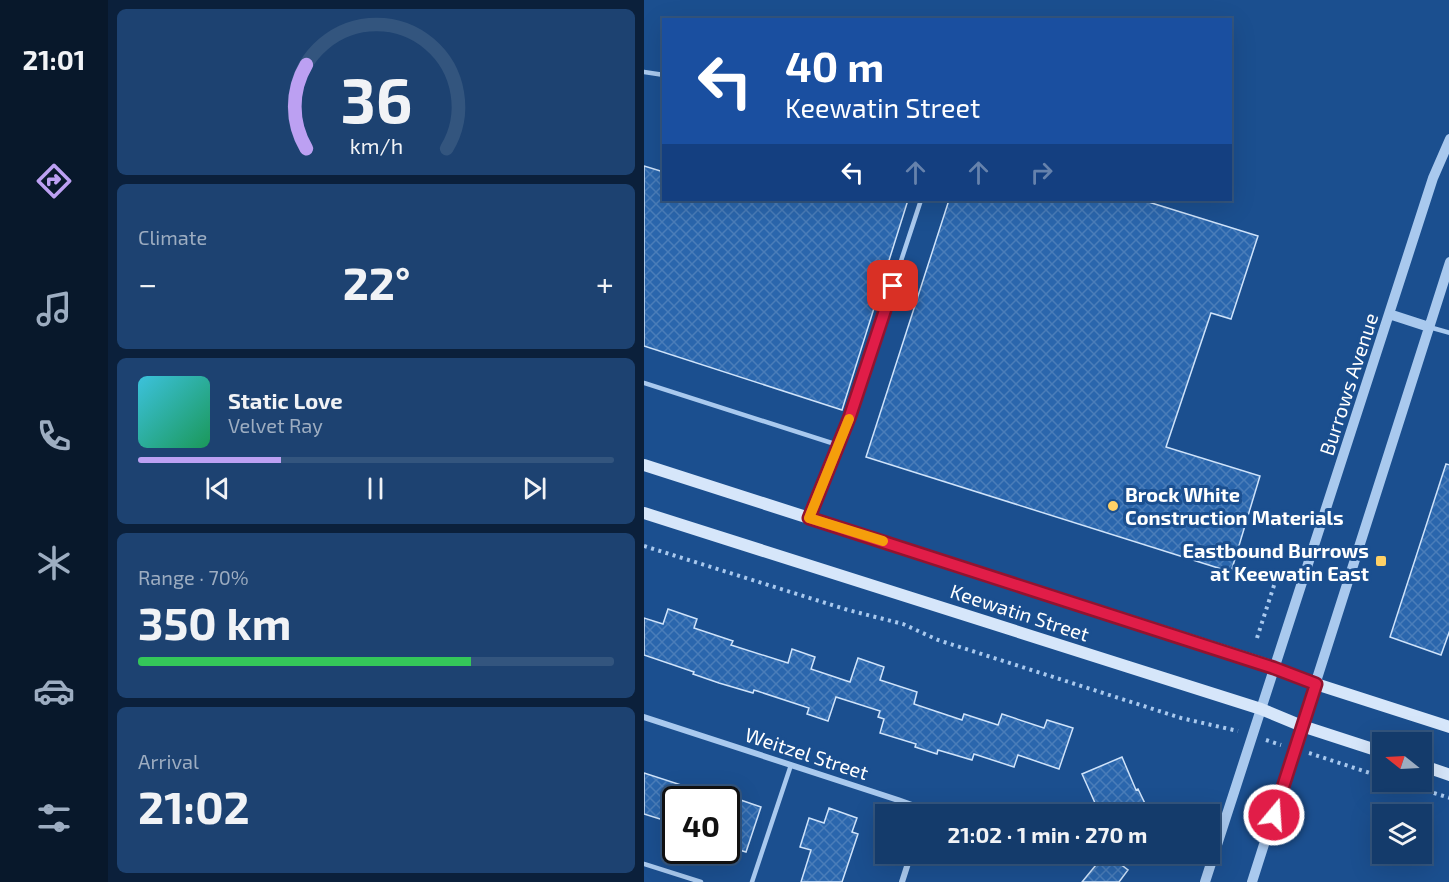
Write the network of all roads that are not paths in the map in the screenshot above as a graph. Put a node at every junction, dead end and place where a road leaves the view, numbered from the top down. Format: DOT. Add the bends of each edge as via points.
graph roads {
  1 [pos="644,72"];
  2 [pos="662,75"];
  3 [pos="1450,139"];
  4 [pos="921,201"];
  5 [pos="1450,261"];
  6 [pos="1389,314"];
  7 [pos="1429,327"];
  8 [pos="1450,333"];
  9 [pos="644,384"];
  10 [pos="838,445"];
  11 [pos="644,465"];
  12 [pos="644,513"];
  13 [pos="809,518"];
  14 [pos="1274,668"];
  15 [pos="1316,684"];
  16 [pos="1261,709"];
  17 [pos="644,717"];
  18 [pos="1447,723"];
  19 [pos="1302,726"];
  20 [pos="1372,750"];
  21 [pos="791,765"];
  22 [pos="1432,768"];
  23 [pos="1450,774"];
  24 [pos="902,804"];
  25 [pos="644,864"];
  26 [pos="908,864"];
  27 [pos="701,882"];
  28 [pos="752,882"];
  29 [pos="902,882"];
  30 [pos="1205,882"];
  31 [pos="1252,882"];
  1 -- 2 [label="lane"];
  3 -- 6 [label="street, Burrows Avenue" via="1433,178"];
  4 -- 10 [label="lane"];
  5 -- 7 [label="street"];
  6 -- 7 [label="street"];
  6 -- 14 [label="street, Burrows Avenue"];
  7 -- 8 [label="lane"];
  7 -- 15 [label="street"];
  9 -- 10 [label="lane"];
  10 -- 13 [label="lane"];
  11 -- 13 [label="main road, Keewatin Street"];
  12 -- 16 [label="main road, Keewatin Street"];
  13 -- 14 [label="main road, Keewatin Street"];
  14 -- 15 [label="main road, Keewatin Street"];
  14 -- 16 [label="street, Burrows Avenue"];
  15 -- 18 [label="main road, Keewatin Street"];
  15 -- 19 [label="street"];
  16 -- 19 [label="main road, Keewatin Street"];
  16 -- 30 [label="street, Burrows Avenue"];
  17 -- 21 [label="street, Weitzel Street"];
  19 -- 20 [label="main road, Keewatin Street"];
  19 -- 31 [label="street"];
  21 -- 24 [label="street, Weitzel Street"];
  21 -- 28 [label="lane"];
  22 -- 23 [label="main road"];
  25 -- 27 [label="lane"];
  26 -- 29 [label="street"];
}
